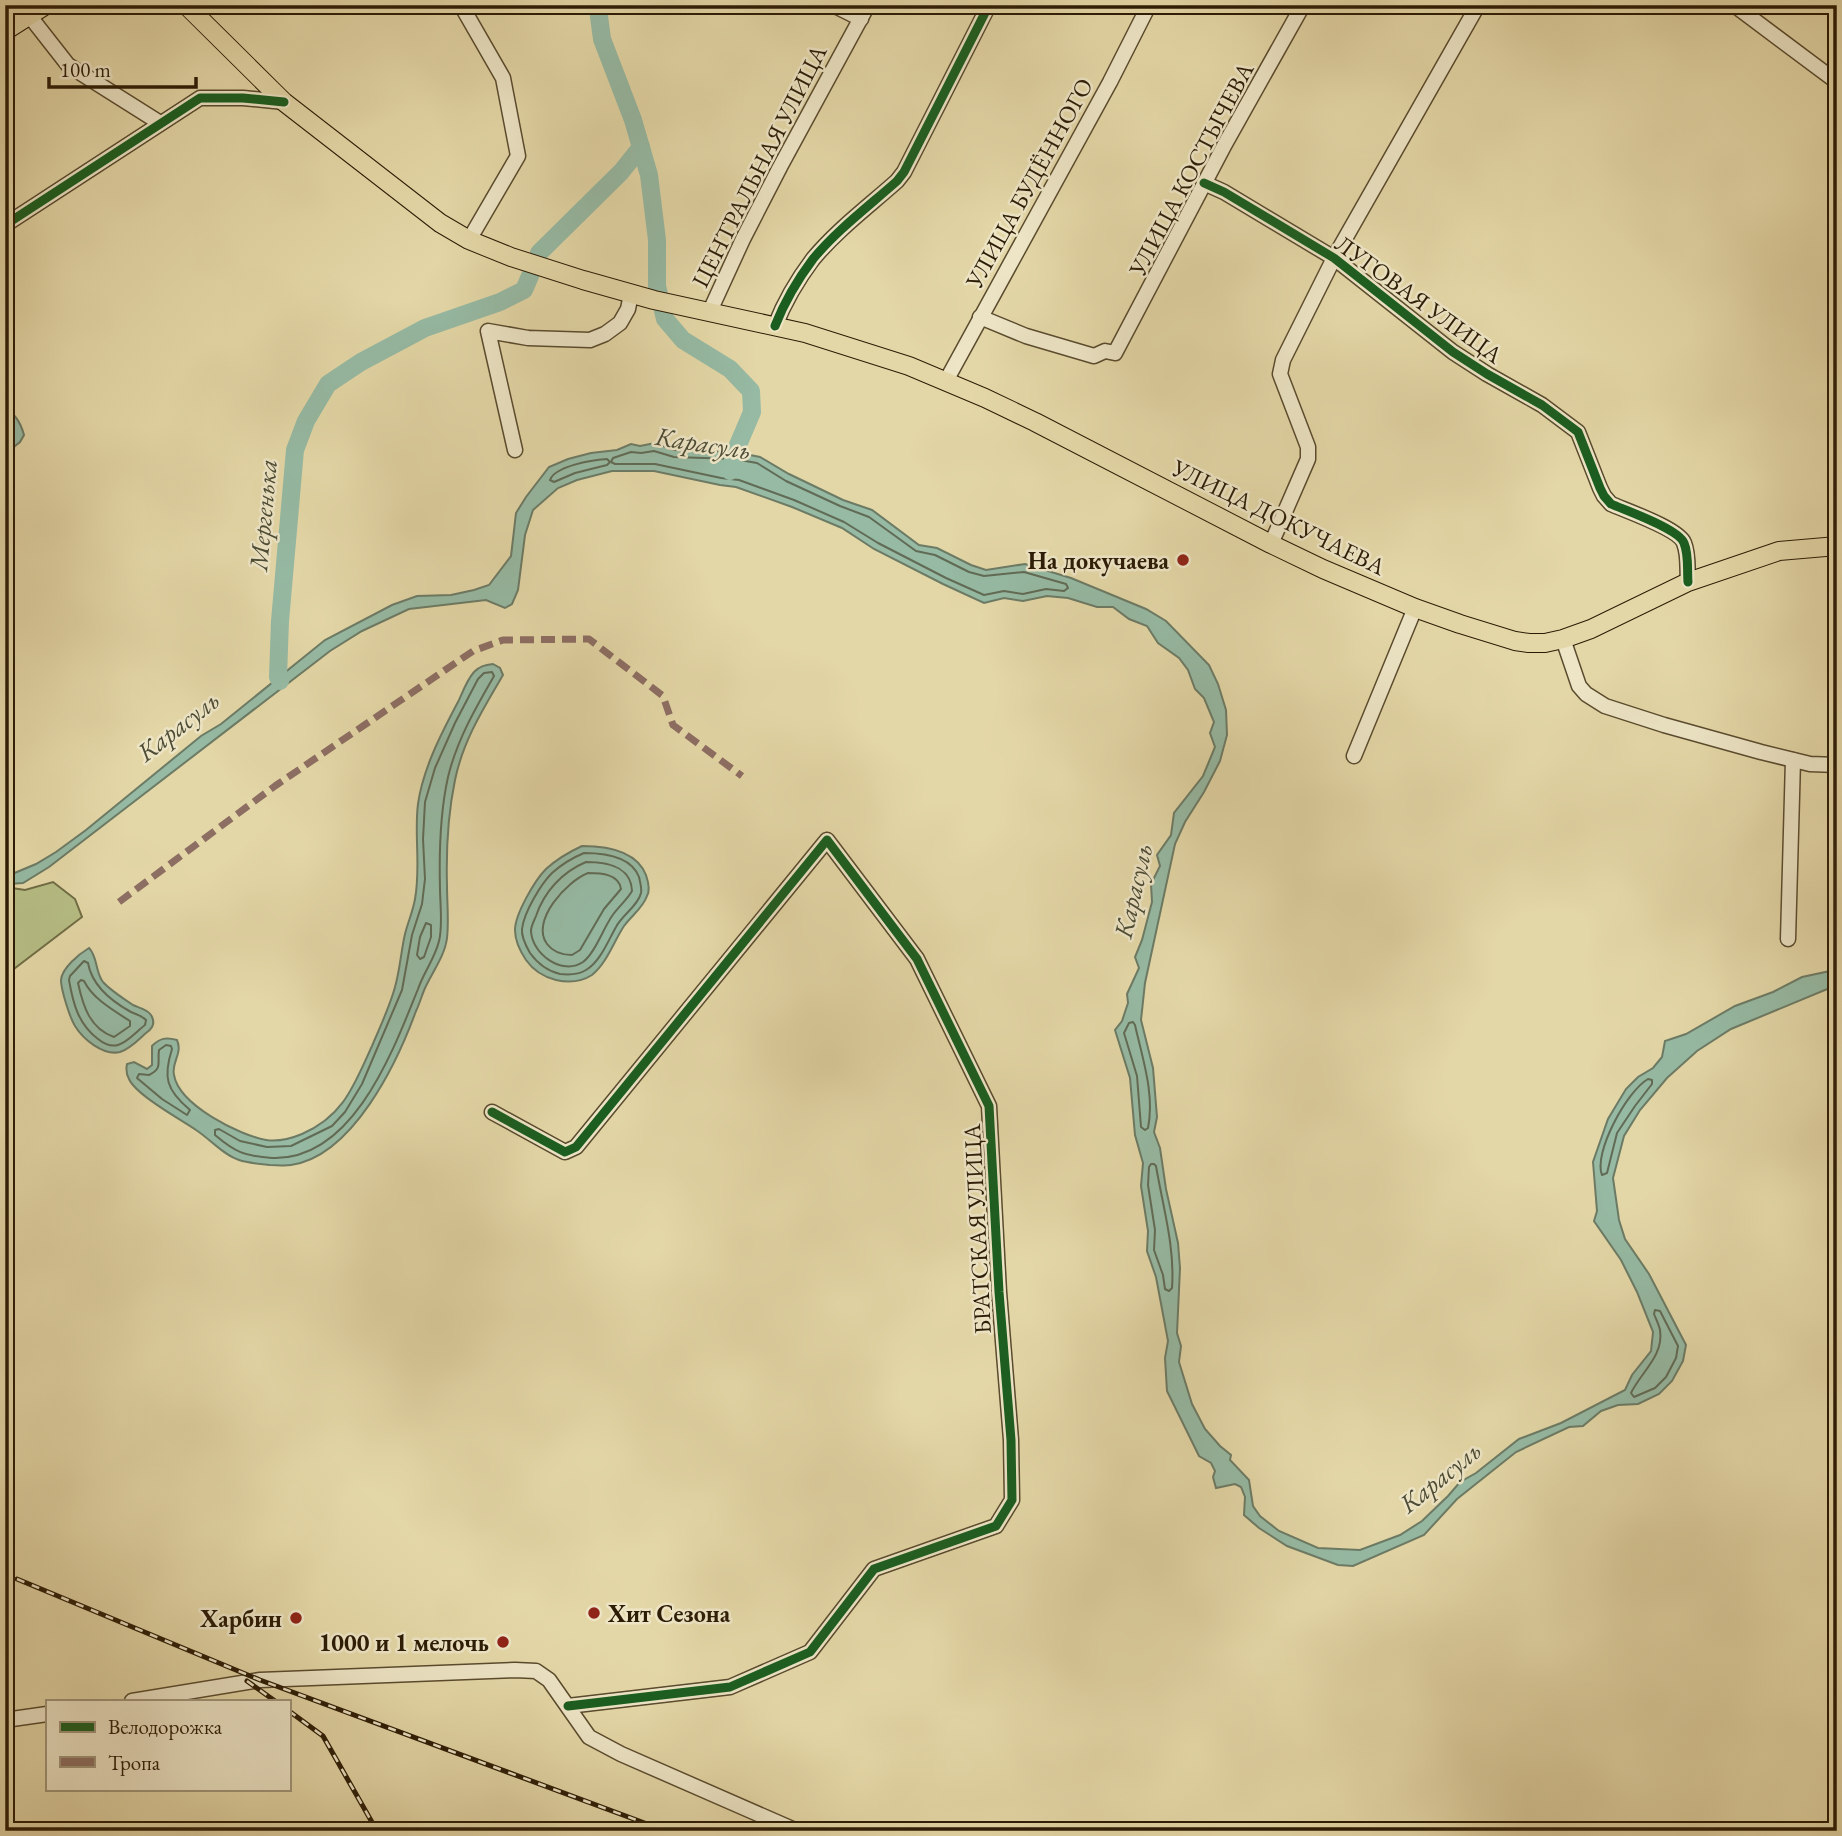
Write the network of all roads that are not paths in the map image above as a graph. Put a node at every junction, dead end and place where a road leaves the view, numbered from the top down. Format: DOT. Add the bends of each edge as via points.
graph roads {
  1 [pos="46,5"];
  2 [pos="186,5"];
  3 [pos="461,5"];
  4 [pos="833,5"];
  5 [pos="868,5"];
  6 [pos="989,5"];
  7 [pos="1150,5"];
  8 [pos="1303,5"];
  9 [pos="1478,5"];
  10 [pos="1734,5"];
  11 [pos="25,11"];
  12 [pos="861,19"];
  13 [pos="5,31"];
  14 [pos="1837,82"];
  15 [pos="284,102"];
  16 [pos="160,123"];
  17 [pos="1204,183"];
  18 [pos="5,225"];
  19 [pos="469,240"];
  20 [pos="1334,258"];
  21 [pos="631,294"];
  22 [pos="710,311"];
  23 [pos="981,317"];
  24 [pos="775,326"];
  25 [pos="946,381"];
  26 [pos="514,450"];
  27 [pos="1271,544"];
  28 [pos="1837,546"];
  29 [pos="1688,582"];
  30 [pos="1416,608"];
  31 [pos="1563,639"];
  32 [pos="1354,756"];
  33 [pos="1793,760"];
  34 [pos="1837,765"];
  35 [pos="1788,939"];
  36 [pos="492,1112"];
  37 [pos="138,1700"];
  38 [pos="568,1706"];
  39 [pos="46,1714"];
  40 [pos="5,1720"];
  41 [pos="797,1831"];
  1 -- 11 [label="main road"];
  2 -- 15 [label="main road, УЛИЦА ДОКУЧАЕВА"];
  3 -- 19 [label="street" via="503,78 518,156"];
  4 -- 12 [label="street"];
  5 -- 12 [label="street, ЦЕНТРАЛЬНАЯ УЛИЦА"];
  6 -- 24 [label="street" via="904,173 812,261"];
  7 -- 23 [label="street, УЛИЦА БУДЁННОГО"];
  8 -- 17 [label="street, УЛИЦА КОСТЫЧЕВА"];
  9 -- 20 [label="street"];
  10 -- 14 [label="street"];
  11 -- 13 [label="main road"];
  11 -- 16 [label="street" via="68,65"];
  12 -- 22 [label="street, ЦЕНТРАЛЬНАЯ УЛИЦА" via="780,167"];
  15 -- 16 [label="street" via="200,97"];
  15 -- 19 [label="main road, УЛИЦА ДОКУЧАЕВА" via="440,223"];
  16 -- 18 [label="street"];
  17 -- 20 [label="street, ЛУГОВАЯ УЛИЦА"];
  17 -- 23 [label="street, УЛИЦА КОСТЫЧЕВА" via="1115,352 1094,356"];
  19 -- 21 [label="main road, УЛИЦА ДОКУЧАЕВА"];
  20 -- 27 [label="street" via="1283,360 1280,374 1308,447 1308,459"];
  20 -- 29 [label="street, ЛУГОВАЯ УЛИЦА" via="1453,352 1578,432 1604,496 1684,541"];
  21 -- 22 [label="main road, УЛИЦА ДОКУЧАЕВА"];
  21 -- 26 [label="street" via="620,323 590,340 488,331"];
  22 -- 24 [label="main road, УЛИЦА ДОКУЧАЕВА"];
  23 -- 25 [label="street, УЛИЦА БУДЁННОГО"];
  24 -- 25 [label="main road, УЛИЦА ДОКУЧАЕВА" via="876,354"];
  25 -- 27 [label="main road, УЛИЦА ДОКУЧАЕВА"];
  27 -- 30 [label="main road, УЛИЦА ДОКУЧАЕВА"];
  28 -- 29 [label="main road" via="1779,551"];
  29 -- 31 [label="main road"];
  30 -- 31 [label="main road, УЛИЦА ДОКУЧАЕВА" via="1515,641"];
  30 -- 32 [label="street"];
  31 -- 33 [label="street" via="1579,686 1595,701"];
  33 -- 34 [label="street"];
  33 -- 35 [label="street"];
  36 -- 38 [label="street, БРАТСКАЯ УЛИЦА" via="565,1152 576,1147 827,840 917,959 989,1106 1011,1440 1012,1500 996,1526 874,1569 810,1652 730,1687"];
  37 -- 38 [label="street" via="260,1680 514,1670 536,1671 549,1680"];
  38 -- 41 [label="street" via="589,1737"];
  39 -- 40 [label="street"];
}
